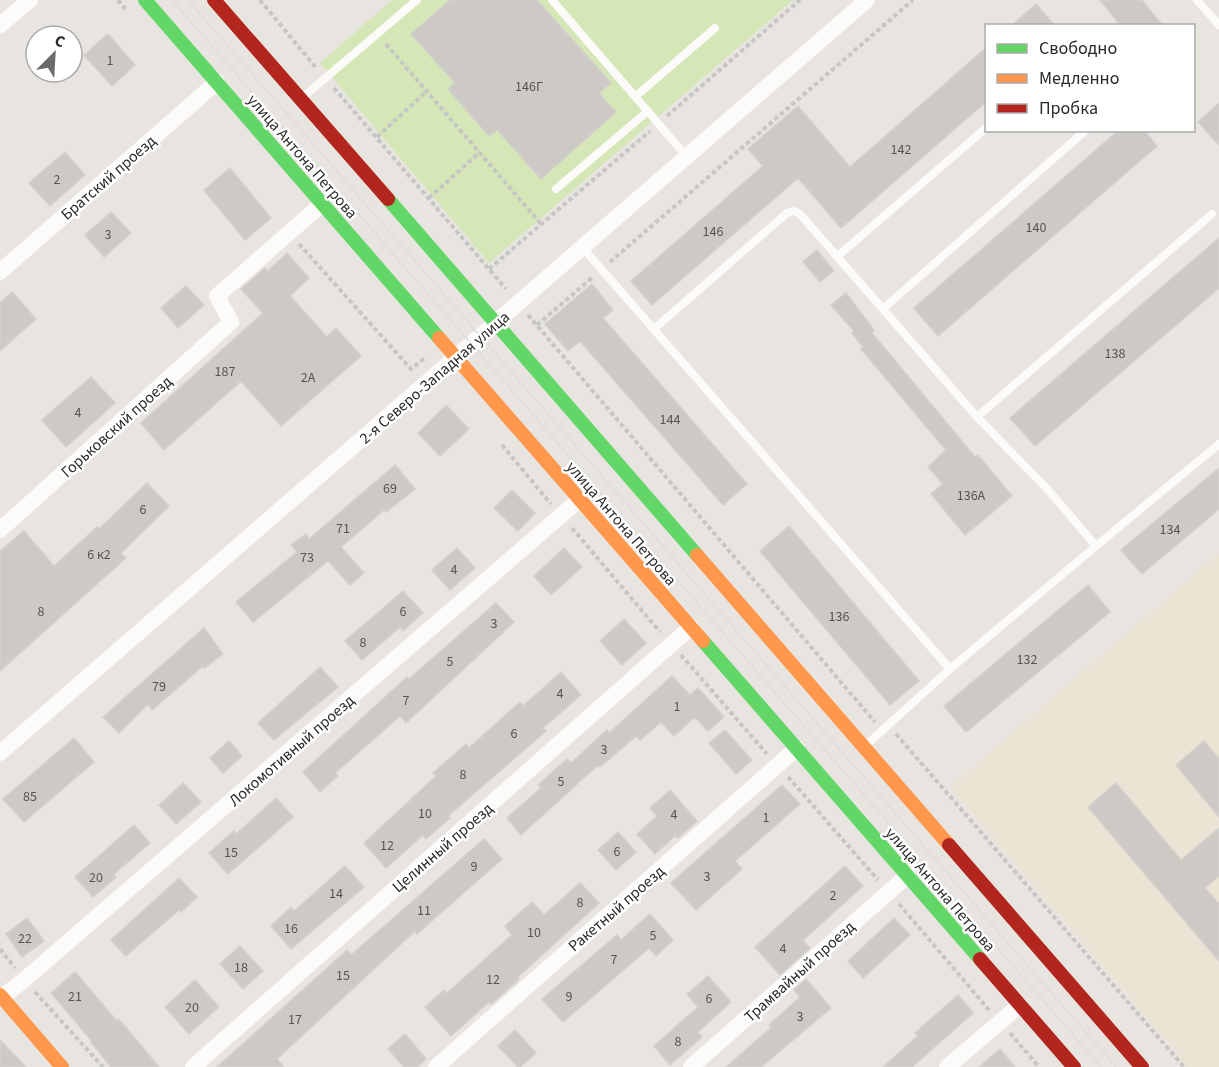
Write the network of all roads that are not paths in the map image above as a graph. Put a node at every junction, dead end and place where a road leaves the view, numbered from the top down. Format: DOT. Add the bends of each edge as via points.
graph roads {
  1 [pos="30,0"];
  2 [pos="145,0"];
  3 [pos="213,0"];
  4 [pos="417,0"];
  5 [pos="552,0"];
  6 [pos="867,0"];
  7 [pos="1197,0"];
  8 [pos="0,25"];
  9 [pos="1219,25"];
  10 [pos="715,28"];
  11 [pos="217,82"];
  12 [pos="636,96"];
  13 [pos="299,100"];
  14 [pos="648,111"];
  15 [pos="985,130"];
  16 [pos="1084,132"];
  17 [pos="687,157"];
  18 [pos="556,189"];
  19 [pos="322,203"];
  20 [pos="1212,214"];
  21 [pos="582,247"];
  22 [pos="839,255"];
  23 [pos="0,272"];
  24 [pos="884,308"];
  25 [pos="495,324"];
  26 [pos="654,328"];
  27 [pos="457,358"];
  28 [pos="977,417"];
  29 [pos="1219,444"];
  30 [pos="580,499"];
  31 [pos="0,530"];
  32 [pos="1096,546"];
  33 [pos="692,627"];
  34 [pos="950,669"];
  35 [pos="864,747"];
  36 [pos="797,748"];
  37 [pos="0,753"];
  38 [pos="908,876"];
  39 [pos="1,997"];
  40 [pos="1020,1005"];
  41 [pos="62,1067"];
  42 [pos="193,1067"];
  43 [pos="436,1067"];
  44 [pos="691,1067"];
  45 [pos="947,1067"];
  46 [pos="1074,1067"];
  47 [pos="1142,1067"];
  1 -- 8 [label="street"];
  2 -- 11 [label="main road, улица Антона Петрова"];
  3 -- 13 [label="main road, улица Антона Петрова"];
  4 -- 13 [label="lane"];
  5 -- 12 [label="lane"];
  6 -- 17 [label="street, 2-я Северо-Западная улица"];
  7 -- 9 [label="lane"];
  10 -- 12 [label="lane"];
  11 -- 19 [label="main road, улица Антона Петрова"];
  11 -- 23 [label="street, Братский проезд"];
  12 -- 14 [label="lane"];
  13 -- 25 [label="main road, улица Антона Петрова"];
  14 -- 17 [label="lane"];
  14 -- 18 [label="lane"];
  15 -- 22 [label="lane"];
  16 -- 24 [label="lane"];
  17 -- 21 [label="street, 2-я Северо-Западная улица"];
  19 -- 27 [label="main road, улица Антона Петрова"];
  19 -- 31 [label="street, Горьковский проезд" via="217,296 231,322"];
  20 -- 28 [label="lane"];
  21 -- 25 [label="street, 2-я Северо-Западная улица"];
  21 -- 26 [label="lane"];
  22 -- 24 [label="lane"];
  22 -- 26 [label="lane" via="800,214 787,213"];
  24 -- 28 [label="lane"];
  25 -- 27 [label="street, 2-я Северо-Западная улица"];
  25 -- 35 [label="main road, улица Антона Петрова"];
  26 -- 34 [label="lane"];
  27 -- 30 [label="main road, улица Антона Петрова"];
  27 -- 37 [label="street, 2-я Северо-Западная улица"];
  28 -- 32 [label="lane"];
  29 -- 32 [label="lane"];
  30 -- 33 [label="main road, улица Антона Петрова"];
  30 -- 39 [label="street, Локомотивный проезд"];
  32 -- 34 [label="lane"];
  33 -- 36 [label="main road, улица Антона Петрова"];
  33 -- 42 [label="street, Целинный проезд"];
  34 -- 35 [label="lane"];
  35 -- 47 [label="main road, улица Антона Петрова"];
  36 -- 38 [label="main road, улица Антона Петрова"];
  36 -- 43 [label="street, Ракетный проезд"];
  38 -- 40 [label="main road, улица Антона Петрова"];
  38 -- 44 [label="street, Трамвайный проезд"];
  39 -- 41 [label="main road"];
  40 -- 45 [label="street"];
  40 -- 46 [label="main road, улица Антона Петрова"];
}
